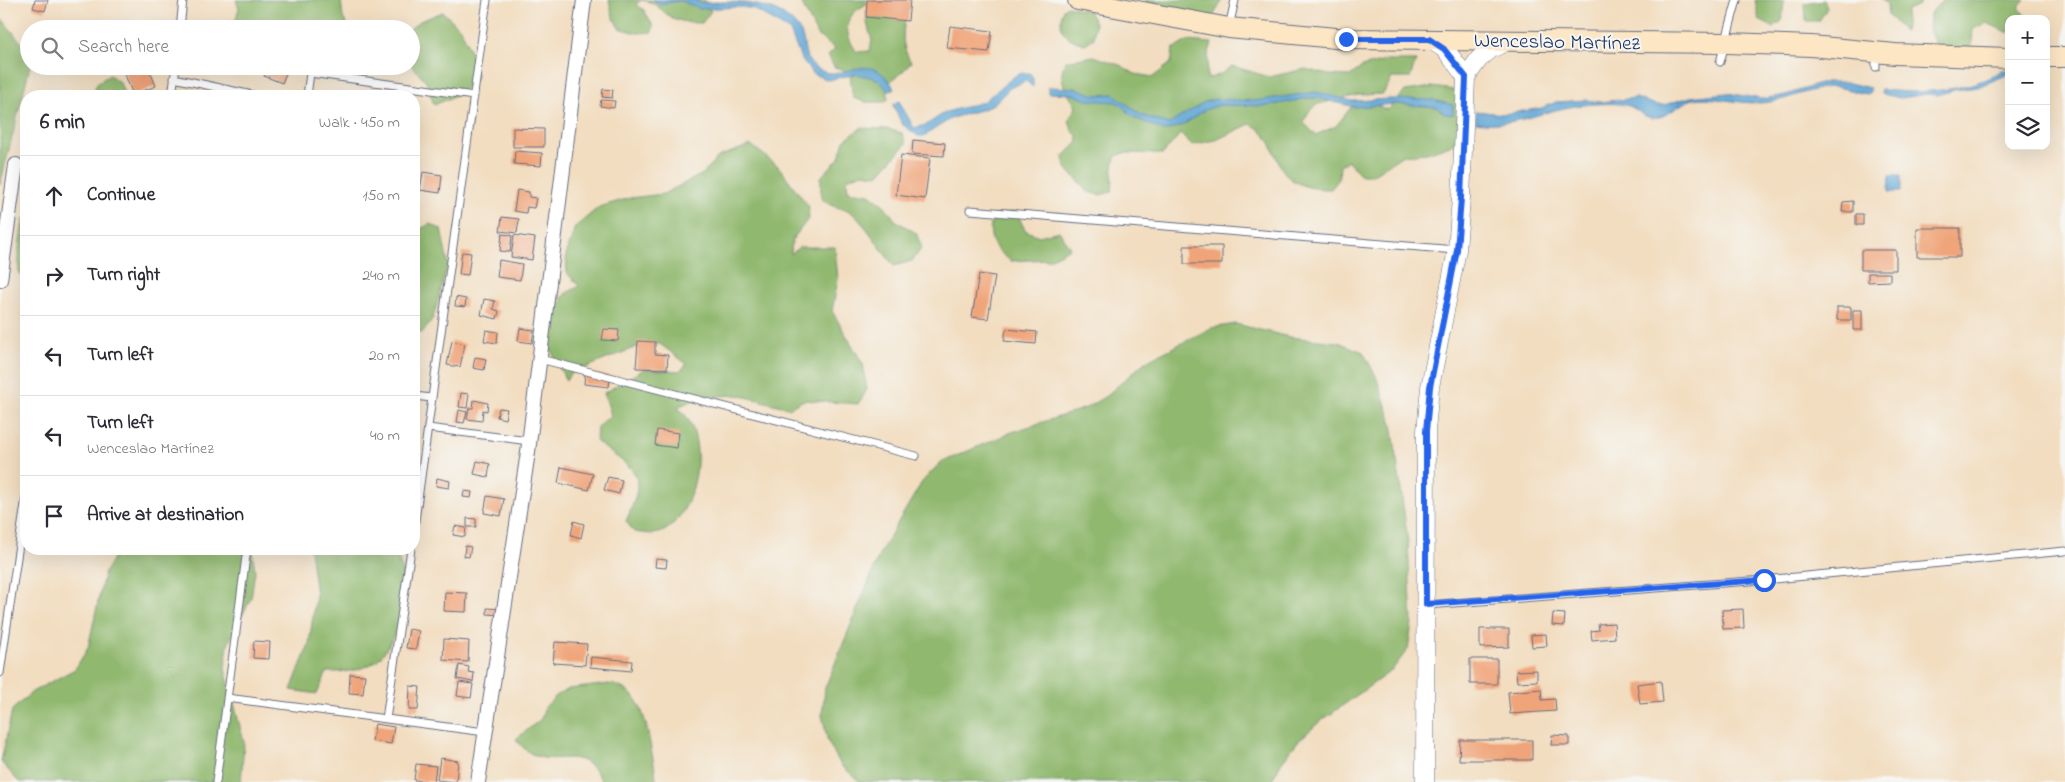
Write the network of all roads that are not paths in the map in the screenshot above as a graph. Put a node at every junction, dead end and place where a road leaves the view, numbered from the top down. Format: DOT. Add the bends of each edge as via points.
graph roads {
  1 [pos="183,0"];
  2 [pos="487,0"];
  3 [pos="584,0"];
  4 [pos="1078,0"];
  5 [pos="1235,0"];
  6 [pos="1737,0"];
  7 [pos="181,20"];
  8 [pos="1229,28"];
  9 [pos="1429,39"];
  10 [pos="1508,41"];
  11 [pos="1727,43"];
  12 [pos="2050,57"];
  13 [pos="2065,57"];
  14 [pos="2003,58"];
  15 [pos="1720,62"];
  16 [pos="174,75"];
  17 [pos="310,75"];
  18 [pos="324,75"];
  19 [pos="1466,77"];
  20 [pos="174,78"];
  21 [pos="173,90"];
  22 [pos="229,90"];
  23 [pos="308,90"];
  24 [pos="474,96"];
  25 [pos="16,165"];
  26 [pos="970,210"];
  27 [pos="1457,250"];
  28 [pos="0,280"];
  29 [pos="540,359"];
  30 [pos="420,397"];
  31 [pos="432,398"];
  32 [pos="428,428"];
  33 [pos="529,441"];
  34 [pos="916,456"];
  35 [pos="420,485"];
  36 [pos="20,538"];
  37 [pos="2065,551"];
  38 [pos="246,555"];
  39 [pos="410,555"];
  40 [pos="1426,604"];
  41 [pos="0,673"];
  42 [pos="227,698"];
  43 [pos="386,719"];
  44 [pos="485,732"];
  45 [pos="216,782"];
  46 [pos="478,782"];
  47 [pos="1426,782"];
  1 -- 7 [label="lane"];
  2 -- 24 [label="lane"];
  3 -- 29 [label="street"];
  4 -- 8 [label="main road, Wenceslao Martínez"];
  5 -- 8 [label="lane"];
  6 -- 11 [label="lane"];
  8 -- 9 [label="main road, Wenceslao Martínez" via="1346,39"];
  9 -- 10 [label="main road, Wenceslao Martínez"];
  9 -- 19 [label="street" via="1444,49"];
  10 -- 11 [label="main road, Wenceslao Martínez"];
  10 -- 19 [label="street" via="1479,59"];
  11 -- 14 [label="main road, Wenceslao Martínez" via="1811,46 1876,59"];
  11 -- 15 [label="lane"];
  12 -- 13 [label="main road"];
  16 -- 20 [label="lane"];
  17 -- 23 [label="lane"];
  18 -- 24 [label="lane"];
  19 -- 27 [label="street"];
  20 -- 21 [label="lane"];
  20 -- 22 [label="lane"];
  24 -- 31 [label="lane"];
  25 -- 28 [label="street"];
  26 -- 27 [label="lane"];
  27 -- 40 [label="street" via="1430,387 1426,431"];
  29 -- 33 [label="street"];
  29 -- 34 [label="lane"];
  30 -- 31 [label="lane"];
  31 -- 32 [label="lane"];
  32 -- 33 [label="lane"];
  32 -- 35 [label="lane"];
  33 -- 44 [label="street"];
  36 -- 41 [label="lane"];
  37 -- 40 [label="lane" via="1764,580"];
  38 -- 42 [label="lane"];
  39 -- 43 [label="lane"];
  40 -- 47 [label="street"];
  42 -- 43 [label="lane"];
  42 -- 45 [label="lane"];
  43 -- 44 [label="lane"];
  44 -- 46 [label="street"];
}
